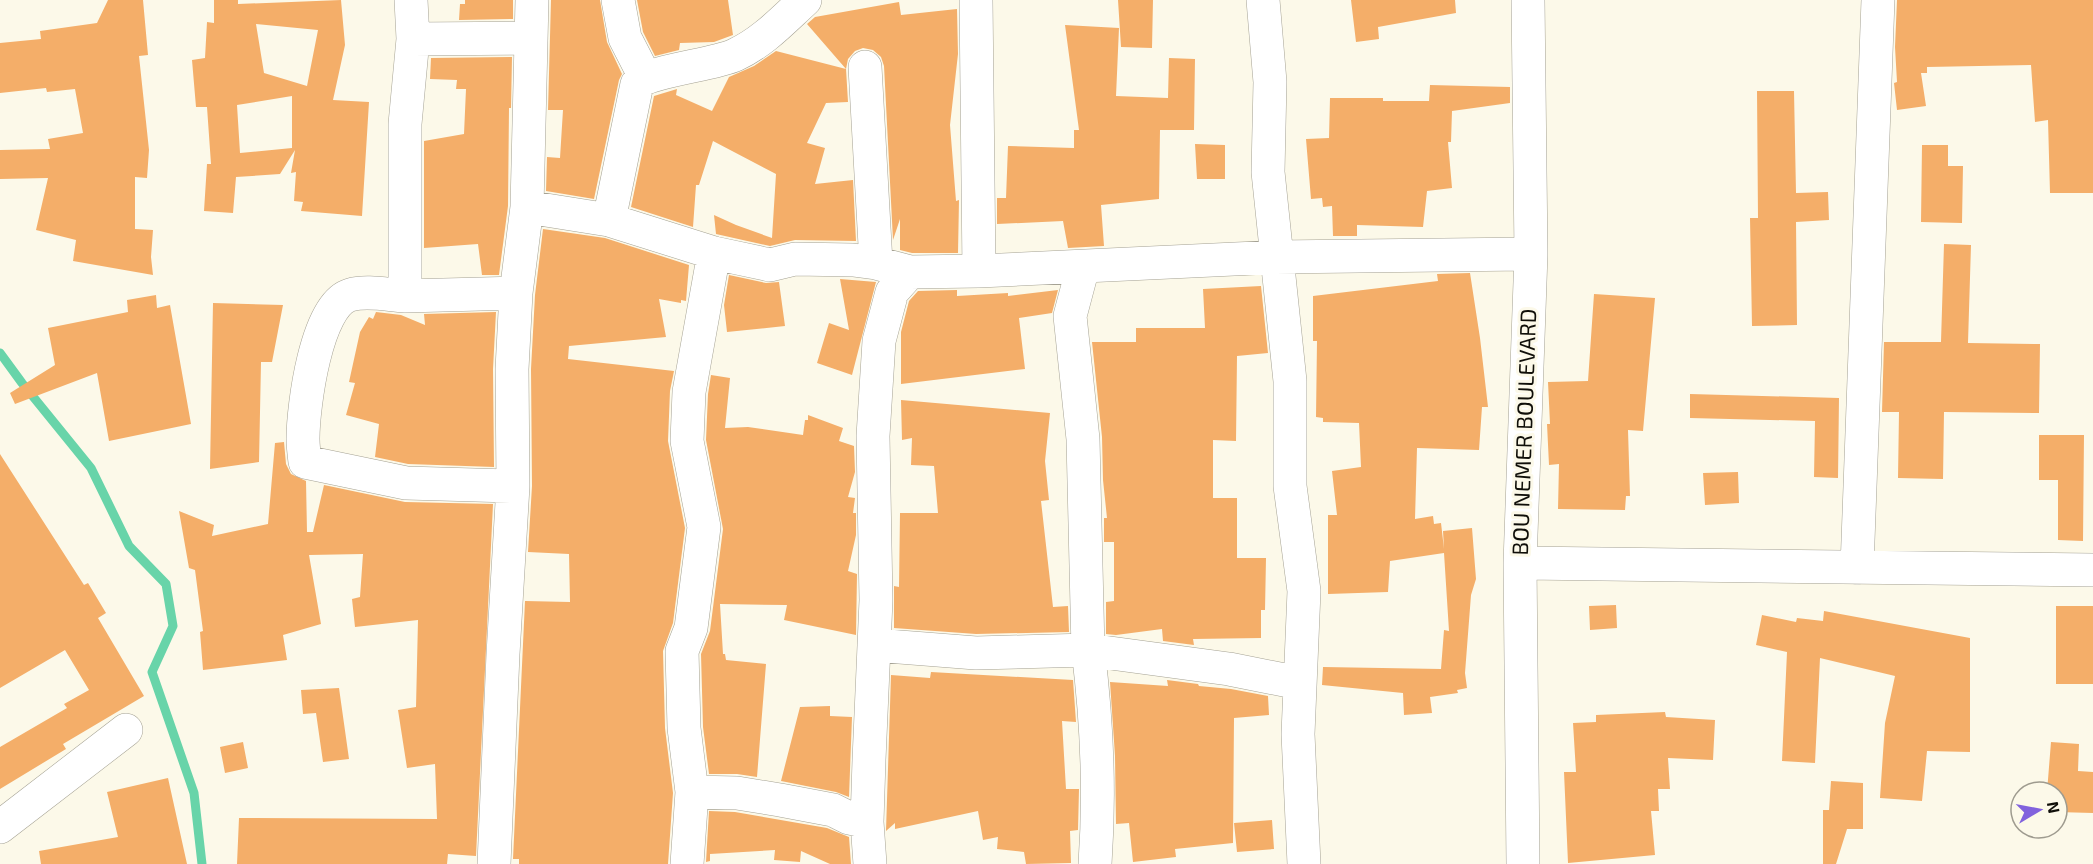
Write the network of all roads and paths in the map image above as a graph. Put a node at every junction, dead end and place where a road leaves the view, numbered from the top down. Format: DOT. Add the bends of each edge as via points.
graph roads {
  1 [pos="411,0"];
  2 [pos="532,0"];
  3 [pos="618,0"];
  4 [pos="805,0"];
  5 [pos="976,0"];
  6 [pos="1263,0"];
  7 [pos="1528,0"];
  8 [pos="1878,0"];
  9 [pos="530,38"];
  10 [pos="413,39"];
  11 [pos="865,67"];
  12 [pos="645,77"];
  13 [pos="527,207"];
  14 [pos="609,220"];
  15 [pos="714,253"];
  16 [pos="1531,254"];
  17 [pos="1276,257"];
  18 [pos="876,262"];
  19 [pos="1083,267"];
  20 [pos="980,271"];
  21 [pos="909,272"];
  22 [pos="516,293"];
  23 [pos="405,296"];
  24 [pos="513,486"];
  25 [pos="1520,563"];
  26 [pos="1857,568"];
  27 [pos="2093,570"];
  28 [pos="874,645"];
  29 [pos="1088,650"];
  30 [pos="1299,684"];
  31 [pos="126,730"];
  32 [pos="692,792"];
  33 [pos="867,822"];
  34 [pos="0,827"];
  35 [pos="494,864"];
  36 [pos="687,864"];
  37 [pos="870,864"];
  38 [pos="1095,864"];
  39 [pos="1304,864"];
  40 [pos="1523,864"];
  1 -- 10 [label="street"];
  2 -- 9 [label="street"];
  3 -- 12 [label="street" via="625,38"];
  4 -- 12 [label="street" via="764,38 736,55"];
  5 -- 20 [label="street"];
  6 -- 17 [label="street" via="1270,82 1268,172"];
  7 -- 16 [label="street, BOU NEMER BOULEVARD"];
  8 -- 26 [label="street"];
  9 -- 10 [label="street"];
  9 -- 13 [label="street"];
  10 -- 23 [label="street" via="405,124"];
  11 -- 18 [label="street"];
  12 -- 14 [label="street" via="637,84"];
  13 -- 14 [label="street"];
  13 -- 22 [label="street"];
  14 -- 15 [label="street"];
  15 -- 18 [label="street" via="770,265 795,259"];
  15 -- 32 [label="street" via="689,392 687,441 704,527 691,628 682,651 684,728"];
  16 -- 17 [label="street"];
  16 -- 25 [label="street, BOU NEMER BOULEVARD"];
  17 -- 19 [label="street"];
  17 -- 30 [label="street" via="1290,381 1290,486 1304,591"];
  18 -- 21 [label="street"];
  19 -- 20 [label="street"];
  19 -- 29 [label="street" via="1070,316 1083,440"];
  20 -- 21 [label="street"];
  21 -- 28 [label="street" via="892,292 879,341 873,436"];
  22 -- 23 [label="street"];
  22 -- 24 [label="street"];
  23 -- 24 [label="street" via="348,295 330,313 311,363 303,439 305,462 406,483"];
  24 -- 35 [label="street"];
  25 -- 26 [label="street"];
  25 -- 40 [label="street, BOU NEMER BOULEVARD"];
  26 -- 27 [label="street"];
  28 -- 29 [label="street" via="976,653"];
  28 -- 33 [label="street"];
  29 -- 30 [label="street" via="1229,669"];
  29 -- 38 [label="street" via="1098,789"];
  30 -- 39 [label="street"];
  31 -- 34 [label="street"];
  32 -- 33 [label="street" via="737,793 780,800 833,810"];
  32 -- 36 [label="street"];
  33 -- 37 [label="street"];
}
